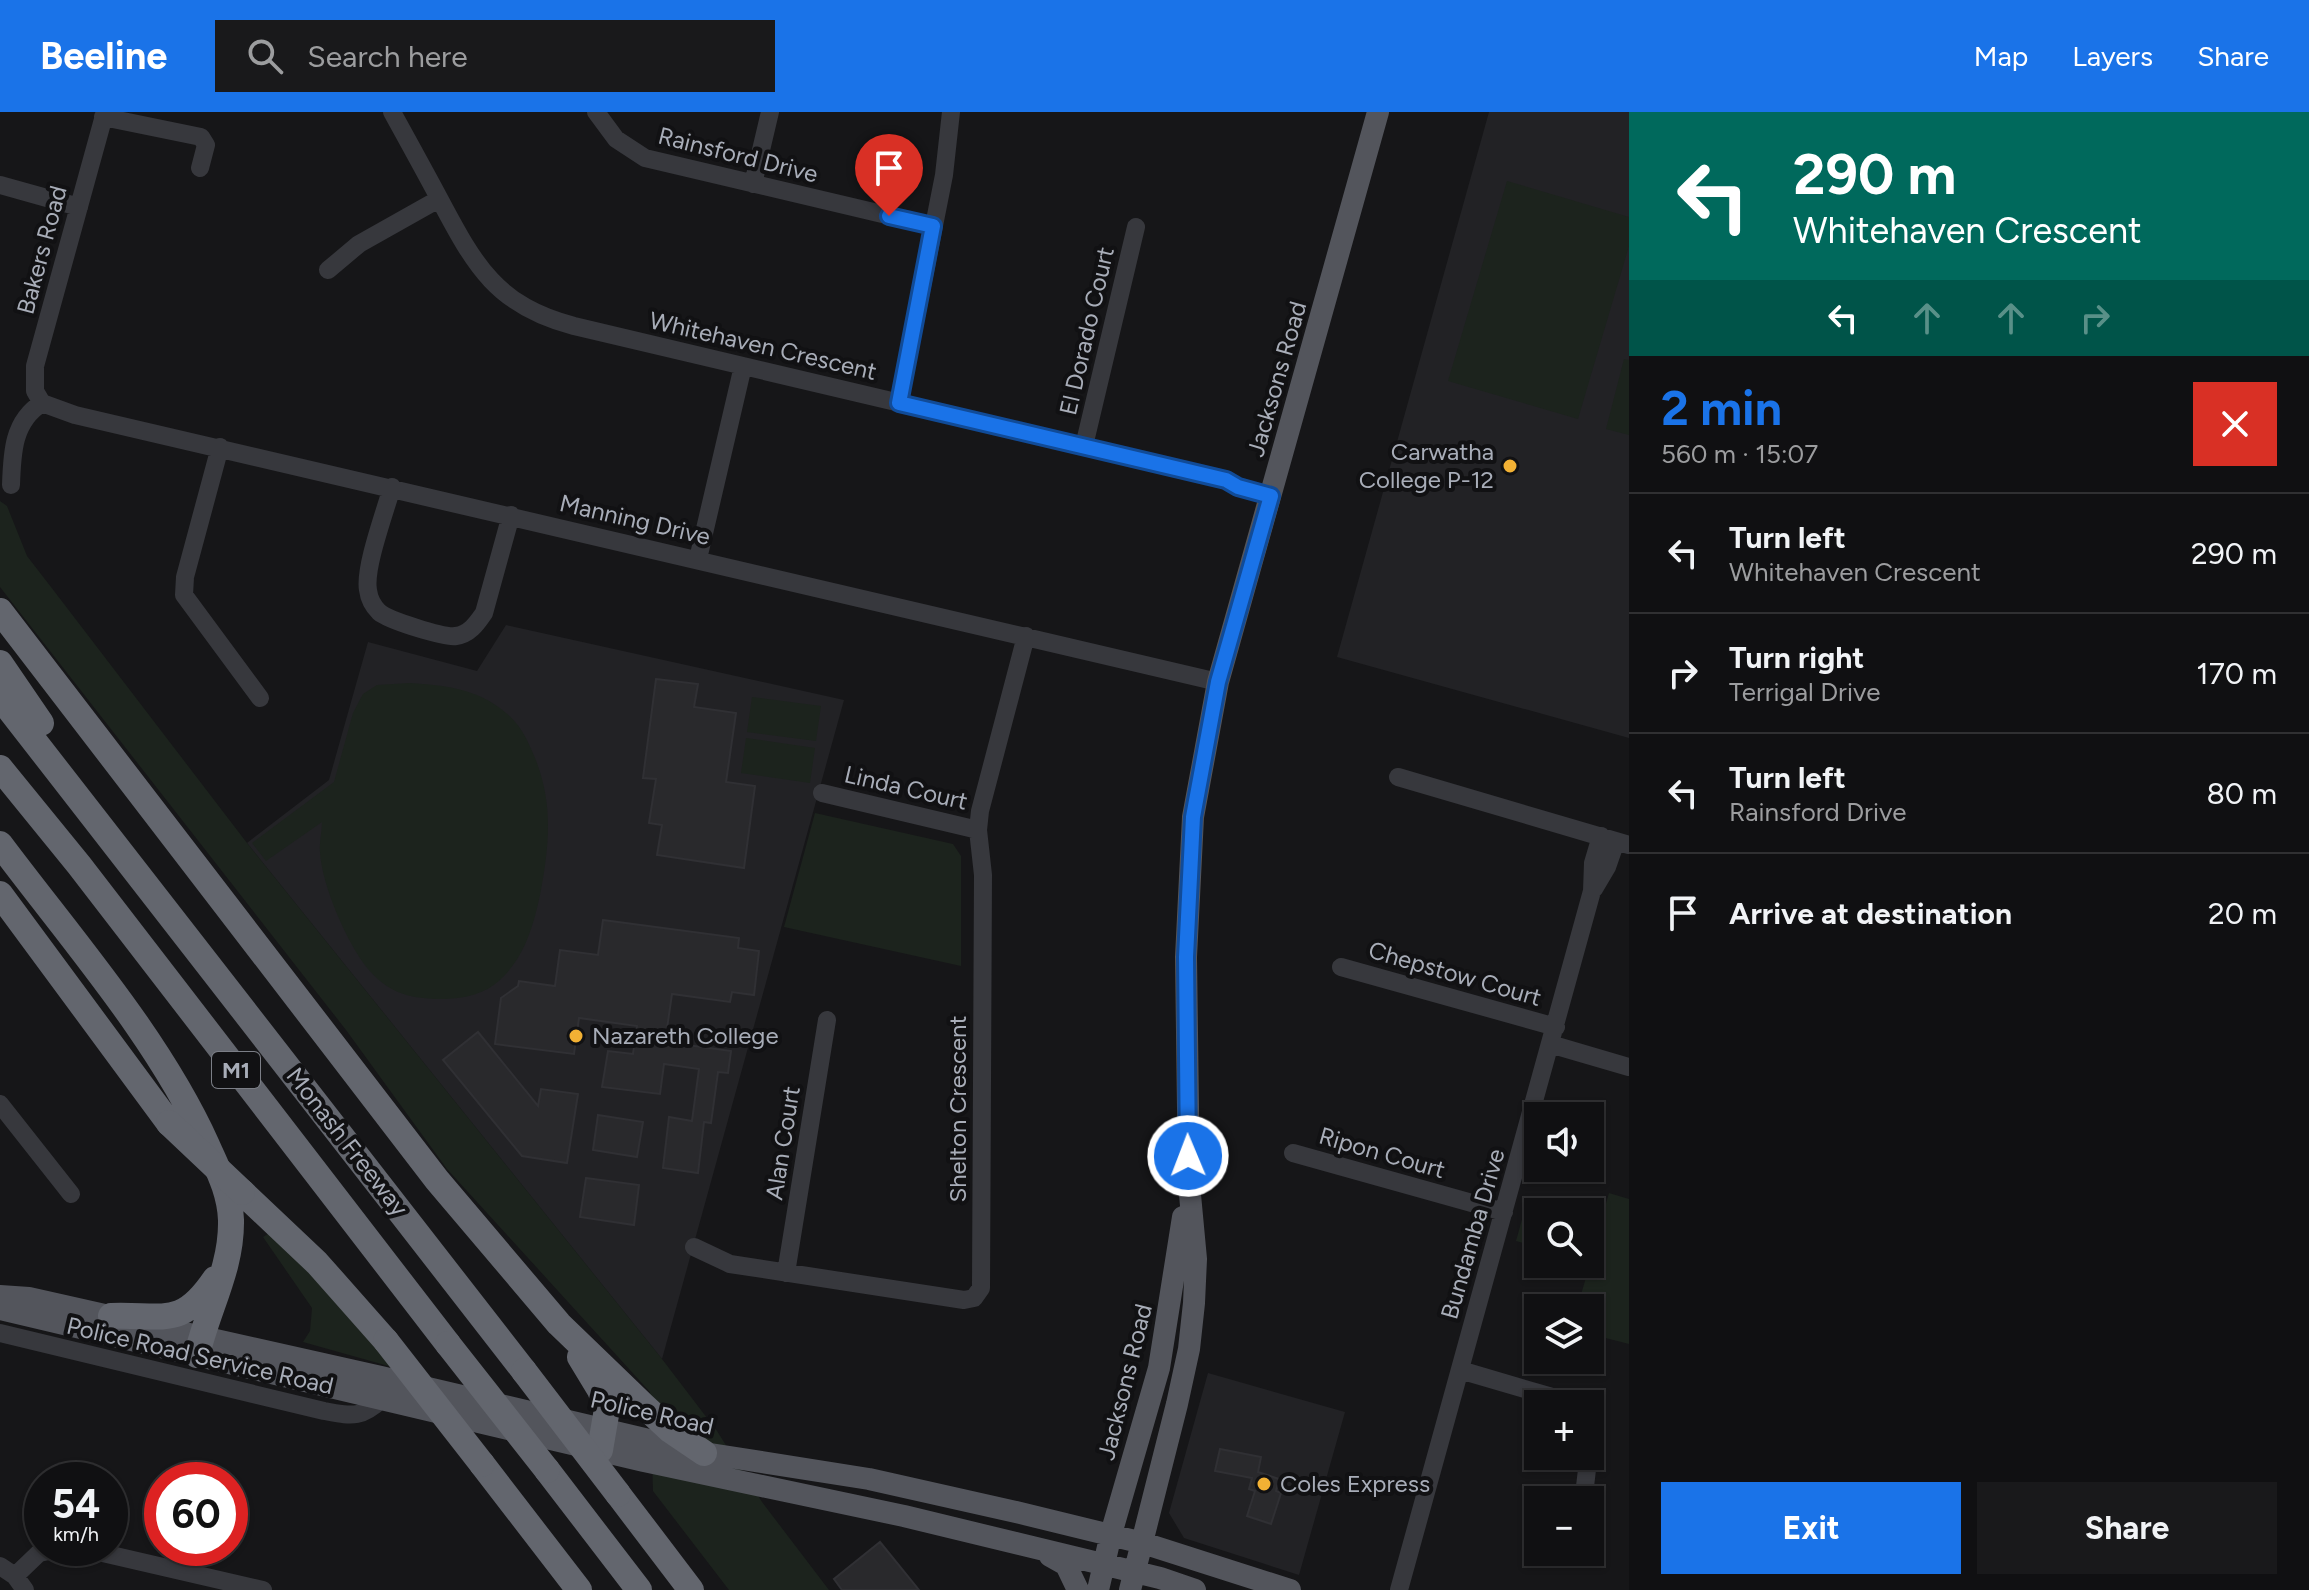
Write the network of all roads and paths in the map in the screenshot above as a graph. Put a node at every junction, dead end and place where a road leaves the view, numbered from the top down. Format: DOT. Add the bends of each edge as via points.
graph roads {
  1 [pos="392,112"];
  2 [pos="596,112"];
  3 [pos="770,112"];
  4 [pos="951,112"];
  5 [pos="1378,112"];
  6 [pos="104,114"];
  7 [pos="200,168"];
  8 [pos="753,184"];
  9 [pos="0,185"];
  10 [pos="439,199"];
  11 [pos="79,207"];
  12 [pos="933,226"];
  13 [pos="1136,227"];
  14 [pos="328,270"];
  15 [pos="743,366"];
  16 [pos="42,403"];
  17 [pos="899,403"];
  18 [pos="1084,446"];
  19 [pos="220,447"];
  20 [pos="11,485"];
  21 [pos="392,487"];
  22 [pos="1273,491"];
  23 [pos="511,515"];
  24 [pos="698,559"];
  25 [pos="0,611"];
  26 [pos="1026,636"];
  27 [pos="0,663"];
  28 [pos="1218,682"];
  29 [pos="0,697"];
  30 [pos="260,698"];
  31 [pos="0,768"];
  32 [pos="1398,777"];
  33 [pos="822,793"];
  34 [pos="978,830"];
  35 [pos="1615,841"];
  36 [pos="0,844"];
  37 [pos="0,894"];
  38 [pos="156,896"];
  39 [pos="1341,967"];
  40 [pos="827,1020"];
  41 [pos="1553,1036"];
  42 [pos="1629,1067"];
  43 [pos="0,1104"];
  44 [pos="1293,1153"];
  45 [pos="1189,1184"];
  46 [pos="71,1194"];
  47 [pos="1504,1212"];
  48 [pos="694,1247"];
  49 [pos="228,1250"];
  50 [pos="786,1273"];
  51 [pos="0,1296"];
  52 [pos="0,1309"];
  53 [pos="111,1316"];
  54 [pos="559,1324"];
  55 [pos="0,1333"];
  56 [pos="199,1346"];
  57 [pos="1460,1370"];
  58 [pos="1528,1390"];
  59 [pos="383,1398"];
  60 [pos="602,1439"];
  61 [pos="704,1453"];
  62 [pos="869,1479"];
  63 [pos="904,1516"];
  64 [pos="1111,1534"];
  65 [pos="1143,1543"];
  66 [pos="1038,1549"];
  67 [pos="128,1559"];
  68 [pos="1104,1565"];
  69 [pos="1133,1581"];
  70 [pos="263,1590"];
  71 [pos="579,1590"];
  72 [pos="639,1590"];
  73 [pos="691,1590"];
  74 [pos="1078,1590"];
  75 [pos="1098,1590"];
  76 [pos="1195,1590"];
  77 [pos="1290,1590"];
  78 [pos="1399,1590"];
  1 -- 10 [label="street, Whitehaven Crescent"];
  2 -- 8 [label="street, Rainsford Drive" via="616,139 635,153"];
  3 -- 8 [label="street"];
  4 -- 12 [label="street"];
  5 -- 22 [label="main road, Jacksons Road"];
  6 -- 7 [label="street" via="201,137 206,145"];
  6 -- 11 [label="street, Bakers Road"];
  8 -- 12 [label="street, Rainsford Drive"];
  9 -- 11 [label="street"];
  10 -- 14 [label="street" via="359,244"];
  10 -- 15 [label="street, Whitehaven Crescent" via="481,271 537,315"];
  11 -- 16 [label="street, Bakers Road" via="35,366 35,391"];
  12 -- 17 [label="street"];
  13 -- 18 [label="street, El Dorado Court"];
  15 -- 17 [label="street, Whitehaven Crescent"];
  15 -- 24 [label="street"];
  16 -- 19 [label="street, Manning Drive"];
  16 -- 20 [label="street" via="28,412 18,429"];
  17 -- 18 [label="street, Whitehaven Crescent"];
  18 -- 22 [label="street, Whitehaven Crescent" via="1238,487"];
  19 -- 21 [label="street, Manning Drive"];
  19 -- 30 [label="street" via="184,595"];
  21 -- 23 [label="street, Manning Drive"];
  21 -- 23 [label="street" via="368,577 369,596 390,619 449,636 475,627 484,613"];
  22 -- 28 [label="main road, Jacksons Road"];
  23 -- 24 [label="street, Manning Drive"];
  24 -- 26 [label="street, Manning Drive"];
  25 -- 54 [label="highway" via="437,1180"];
  26 -- 28 [label="street, Manning Drive"];
  26 -- 34 [label="street, Shelton Crescent"];
  27 -- 38 [label="highway"];
  28 -- 45 [label="main road, Jacksons Road" via="1193,817 1186,957"];
  29 -- 38 [label="highway, Monash Freeway / M1"];
  31 -- 72 [label="highway, Monash Freeway / M1, bridge"];
  32 -- 35 [label="street"];
  33 -- 34 [label="street, Linda Court"];
  34 -- 50 [label="street, Shelton Crescent" via="983,875 981,1288 974,1298 964,1300"];
  35 -- 41 [label="street, Bundamba Drive" via="1592,891"];
  36 -- 49 [label="highway" via="170,1072 226,1186"];
  37 -- 71 [label="highway, bridge" via="169,1123 317,1263 386,1341"];
  38 -- 73 [label="highway, Monash Freeway / M1, bridge"];
  39 -- 41 [label="street, Chepstow Court"];
  40 -- 50 [label="street, Alan Court"];
  41 -- 42 [label="street, Chepstow Court"];
  41 -- 47 [label="street, Bundamba Drive"];
  43 -- 46 [label="street"];
  44 -- 47 [label="street, Ripon Court"];
  45 -- 64 [label="main road, Jacksons Road" via="1159,1368"];
  45 -- 65 [label="main road, Jacksons Road" via="1196,1259 1189,1349"];
  47 -- 57 [label="street, Bundamba Drive"];
  48 -- 50 [label="street, Shelton Crescent" via="730,1264"];
  49 -- 53 [label="highway" via="215,1280 181,1314"];
  49 -- 56 [label="highway"];
  51 -- 53 [label="main road, Police Road"];
  52 -- 56 [label="main road, Police Road"];
  53 -- 56 [label="main road, Police Road"];
  54 -- 60 [label="highway" via="600,1390 607,1409"];
  54 -- 61 [label="highway" via="650,1412"];
  55 -- 59 [label="street, Police Road Service Road" via="324,1411 355,1416"];
  56 -- 59 [label="main road, Police Road"];
  56 -- 60 [label="main road, Police Road"];
  57 -- 58 [label="street"];
  57 -- 78 [label="street, Bundamba Drive"];
  59 -- 60 [label="main road, Police Road"];
  60 -- 61 [label="main road, Police Road"];
  60 -- 63 [label="main road, Police Road"];
  61 -- 62 [label="main road, Police Road"];
  62 -- 63 [label="main road" via="855,1483 854,1493"];
  62 -- 64 [label="main road, Police Road"];
  63 -- 66 [label="main road, Police Road"];
  64 -- 65 [label="main road, Police Road"];
  64 -- 68 [label="main road, Jacksons Road"];
  65 -- 69 [label="main road, Jacksons Road"];
  65 -- 77 [label="main road, Police Road"];
  66 -- 68 [label="main road, Police Road"];
  66 -- 74 [label="main road" via="1066,1565"];
  67 -- 70 [label="street"];
  68 -- 69 [label="main road, Police Road"];
  68 -- 75 [label="main road, Jacksons Road"];
  69 -- 76 [label="main road, Police Road"];
}
